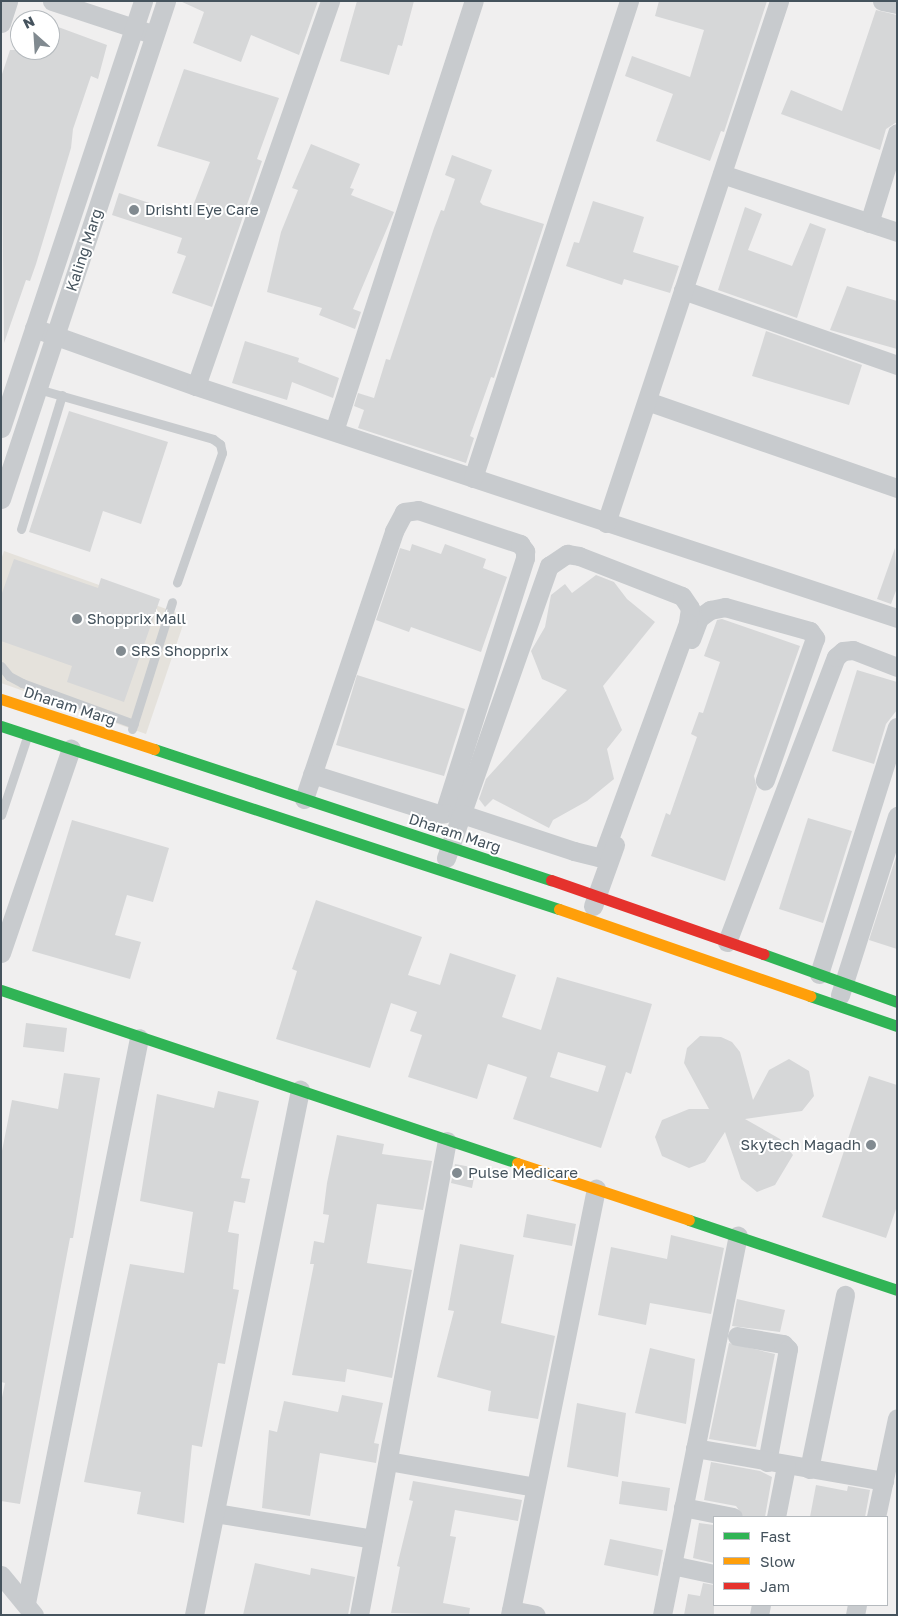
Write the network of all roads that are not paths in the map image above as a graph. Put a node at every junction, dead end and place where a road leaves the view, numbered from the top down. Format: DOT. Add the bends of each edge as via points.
graph roads {
  1 [pos="8,1"];
  2 [pos="52,1"];
  3 [pos="143,1"];
  4 [pos="166,1"];
  5 [pos="330,1"];
  6 [pos="474,1"];
  7 [pos="629,1"];
  8 [pos="779,1"];
  9 [pos="882,1"];
  10 [pos="897,4"];
  11 [pos="1,23"];
  12 [pos="134,28"];
  13 [pos="155,35"];
  14 [pos="897,134"];
  15 [pos="722,174"];
  16 [pos="869,223"];
  17 [pos="897,232"];
  18 [pos="683,290"];
  19 [pos="34,328"];
  20 [pos="55,336"];
  21 [pos="897,364"];
  22 [pos="196,386"];
  23 [pos="38,389"];
  24 [pos="62,395"];
  25 [pos="646,401"];
  26 [pos="1,428"];
  27 [pos="334,431"];
  28 [pos="473,478"];
  29 [pos="897,488"];
  30 [pos="1,499"];
  31 [pos="606,523"];
  32 [pos="21,529"];
  33 [pos="177,582"];
  34 [pos="172,602"];
  35 [pos="897,618"];
  36 [pos="1,666"];
  37 [pos="897,667"];
  38 [pos="1,699"];
  39 [pos="134,724"];
  40 [pos="1,726"];
  41 [pos="897,727"];
  42 [pos="28,735"];
  43 [pos="129,741"];
  44 [pos="71,749"];
  45 [pos="312,774"];
  46 [pos="765,780"];
  47 [pos="304,799"];
  48 [pos="340,811"];
  49 [pos="462,814"];
  50 [pos="1,815"];
  51 [pos="897,816"];
  52 [pos="334,834"];
  53 [pos="450,847"];
  54 [pos="442,871"];
  55 [pos="597,895"];
  56 [pos="589,919"];
  57 [pos="727,942"];
  58 [pos="1,953"];
  59 [pos="819,974"];
  60 [pos="844,983"];
  61 [pos="1,990"];
  62 [pos="897,1002"];
  63 [pos="837,1006"];
  64 [pos="897,1026"];
  65 [pos="139,1038"];
  66 [pos="300,1090"];
  67 [pos="448,1141"];
  68 [pos="596,1189"];
  69 [pos="738,1236"];
  70 [pos="897,1290"];
  71 [pos="845,1295"];
  72 [pos="737,1336"];
  73 [pos="897,1418"];
  74 [pos="695,1448"];
  75 [pos="388,1460"];
  76 [pos="767,1462"];
  77 [pos="786,1466"];
  78 [pos="808,1469"];
  79 [pos="884,1481"];
  80 [pos="536,1487"];
  81 [pos="684,1508"];
  82 [pos="215,1513"];
  83 [pos="728,1516"];
  84 [pos="776,1516"];
  85 [pos="876,1516"];
  86 [pos="374,1539"];
  87 [pos="672,1565"];
  88 [pos="713,1574"];
  89 [pos="1,1575"];
  90 [pos="30,1609"];
  91 [pos="511,1612"];
  92 [pos="194,1615"];
  93 [pos="359,1615"];
  94 [pos="536,1615"];
  95 [pos="662,1615"];
  1 -- 11 [label="street"];
  2 -- 12 [label="street"];
  3 -- 12 [label="street, Kaling Marg"];
  4 -- 13 [label="street, Kaling Marg"];
  5 -- 22 [label="street"];
  6 -- 27 [label="street"];
  7 -- 28 [label="street"];
  8 -- 15 [label="street"];
  9 -- 10 [label="street"];
  12 -- 13 [label="street"];
  12 -- 19 [label="street, Kaling Marg"];
  13 -- 20 [label="street, Kaling Marg"];
  14 -- 16 [label="street"];
  15 -- 16 [label="street"];
  15 -- 18 [label="street"];
  16 -- 17 [label="street"];
  18 -- 21 [label="street"];
  18 -- 25 [label="street"];
  19 -- 20 [label="street"];
  19 -- 26 [label="street, Kaling Marg"];
  20 -- 22 [label="street"];
  20 -- 23 [label="street, Kaling Marg"];
  22 -- 27 [label="street"];
  23 -- 24 [label="lane"];
  23 -- 30 [label="street, Kaling Marg"];
  24 -- 32 [label="lane"];
  24 -- 33 [label="lane" via="213,439 220,444 222,453"];
  25 -- 29 [label="street"];
  25 -- 31 [label="street"];
  27 -- 28 [label="street"];
  28 -- 31 [label="street"];
  31 -- 35 [label="street"];
  34 -- 39 [label="lane"];
  36 -- 39 [label="lane" via="22,684"];
  37 -- 57 [label="street" via="853,650 843,651 836,657"];
  38 -- 43 [label="street, Dharam Marg"];
  39 -- 43 [label="lane"];
  40 -- 42 [label="street"];
  41 -- 59 [label="street"];
  42 -- 44 [label="street"];
  42 -- 50 [label="lane"];
  43 -- 47 [label="street, Dharam Marg"];
  44 -- 52 [label="street"];
  44 -- 58 [label="street"];
  45 -- 45 [label="street" via="394,531 404,512 418,510 520,544 525,558 444,813"];
  45 -- 47 [label="street"];
  46 -- 55 [label="street" via="815,638 810,631 725,606 710,610 699,618"];
  47 -- 48 [label="street, Dharam Marg"];
  48 -- 52 [label="street"];
  48 -- 53 [label="street, Dharam Marg"];
  49 -- 49 [label="street" via="549,566 566,554 579,556 682,596 690,608 688,623 603,855 598,857 574,852"];
  49 -- 53 [label="street"];
  51 -- 60 [label="street"];
  52 -- 54 [label="street"];
  53 -- 54 [label="street"];
  53 -- 55 [label="street, Dharam Marg"];
  54 -- 56 [label="street"];
  55 -- 56 [label="street"];
  55 -- 57 [label="street, Dharam Marg"];
  56 -- 63 [label="street"];
  57 -- 59 [label="street, Dharam Marg"];
  59 -- 60 [label="street, Dharam Marg"];
  60 -- 62 [label="street, Dharam Marg"];
  60 -- 63 [label="street"];
  61 -- 65 [label="street"];
  63 -- 64 [label="street"];
  65 -- 66 [label="street"];
  65 -- 90 [label="street"];
  66 -- 67 [label="street"];
  66 -- 82 [label="street"];
  67 -- 68 [label="street"];
  67 -- 75 [label="street"];
  68 -- 69 [label="street"];
  68 -- 80 [label="street"];
  69 -- 70 [label="street"];
  69 -- 74 [label="street"];
  71 -- 78 [label="street"];
  72 -- 76 [label="street" via="783,1344 788,1349"];
  73 -- 79 [label="street"];
  74 -- 76 [label="street"];
  74 -- 81 [label="street"];
  75 -- 80 [label="street"];
  75 -- 86 [label="street"];
  76 -- 77 [label="street"];
  77 -- 78 [label="street"];
  77 -- 84 [label="street"];
  78 -- 79 [label="street"];
  79 -- 85 [label="street"];
  80 -- 91 [label="street"];
  81 -- 83 [label="street"];
  81 -- 87 [label="street"];
  82 -- 86 [label="street"];
  82 -- 92 [label="street"];
  86 -- 93 [label="street"];
  87 -- 88 [label="street"];
  87 -- 95 [label="street"];
  89 -- 90 [label="street"];
  91 -- 94 [label="street"];
}
